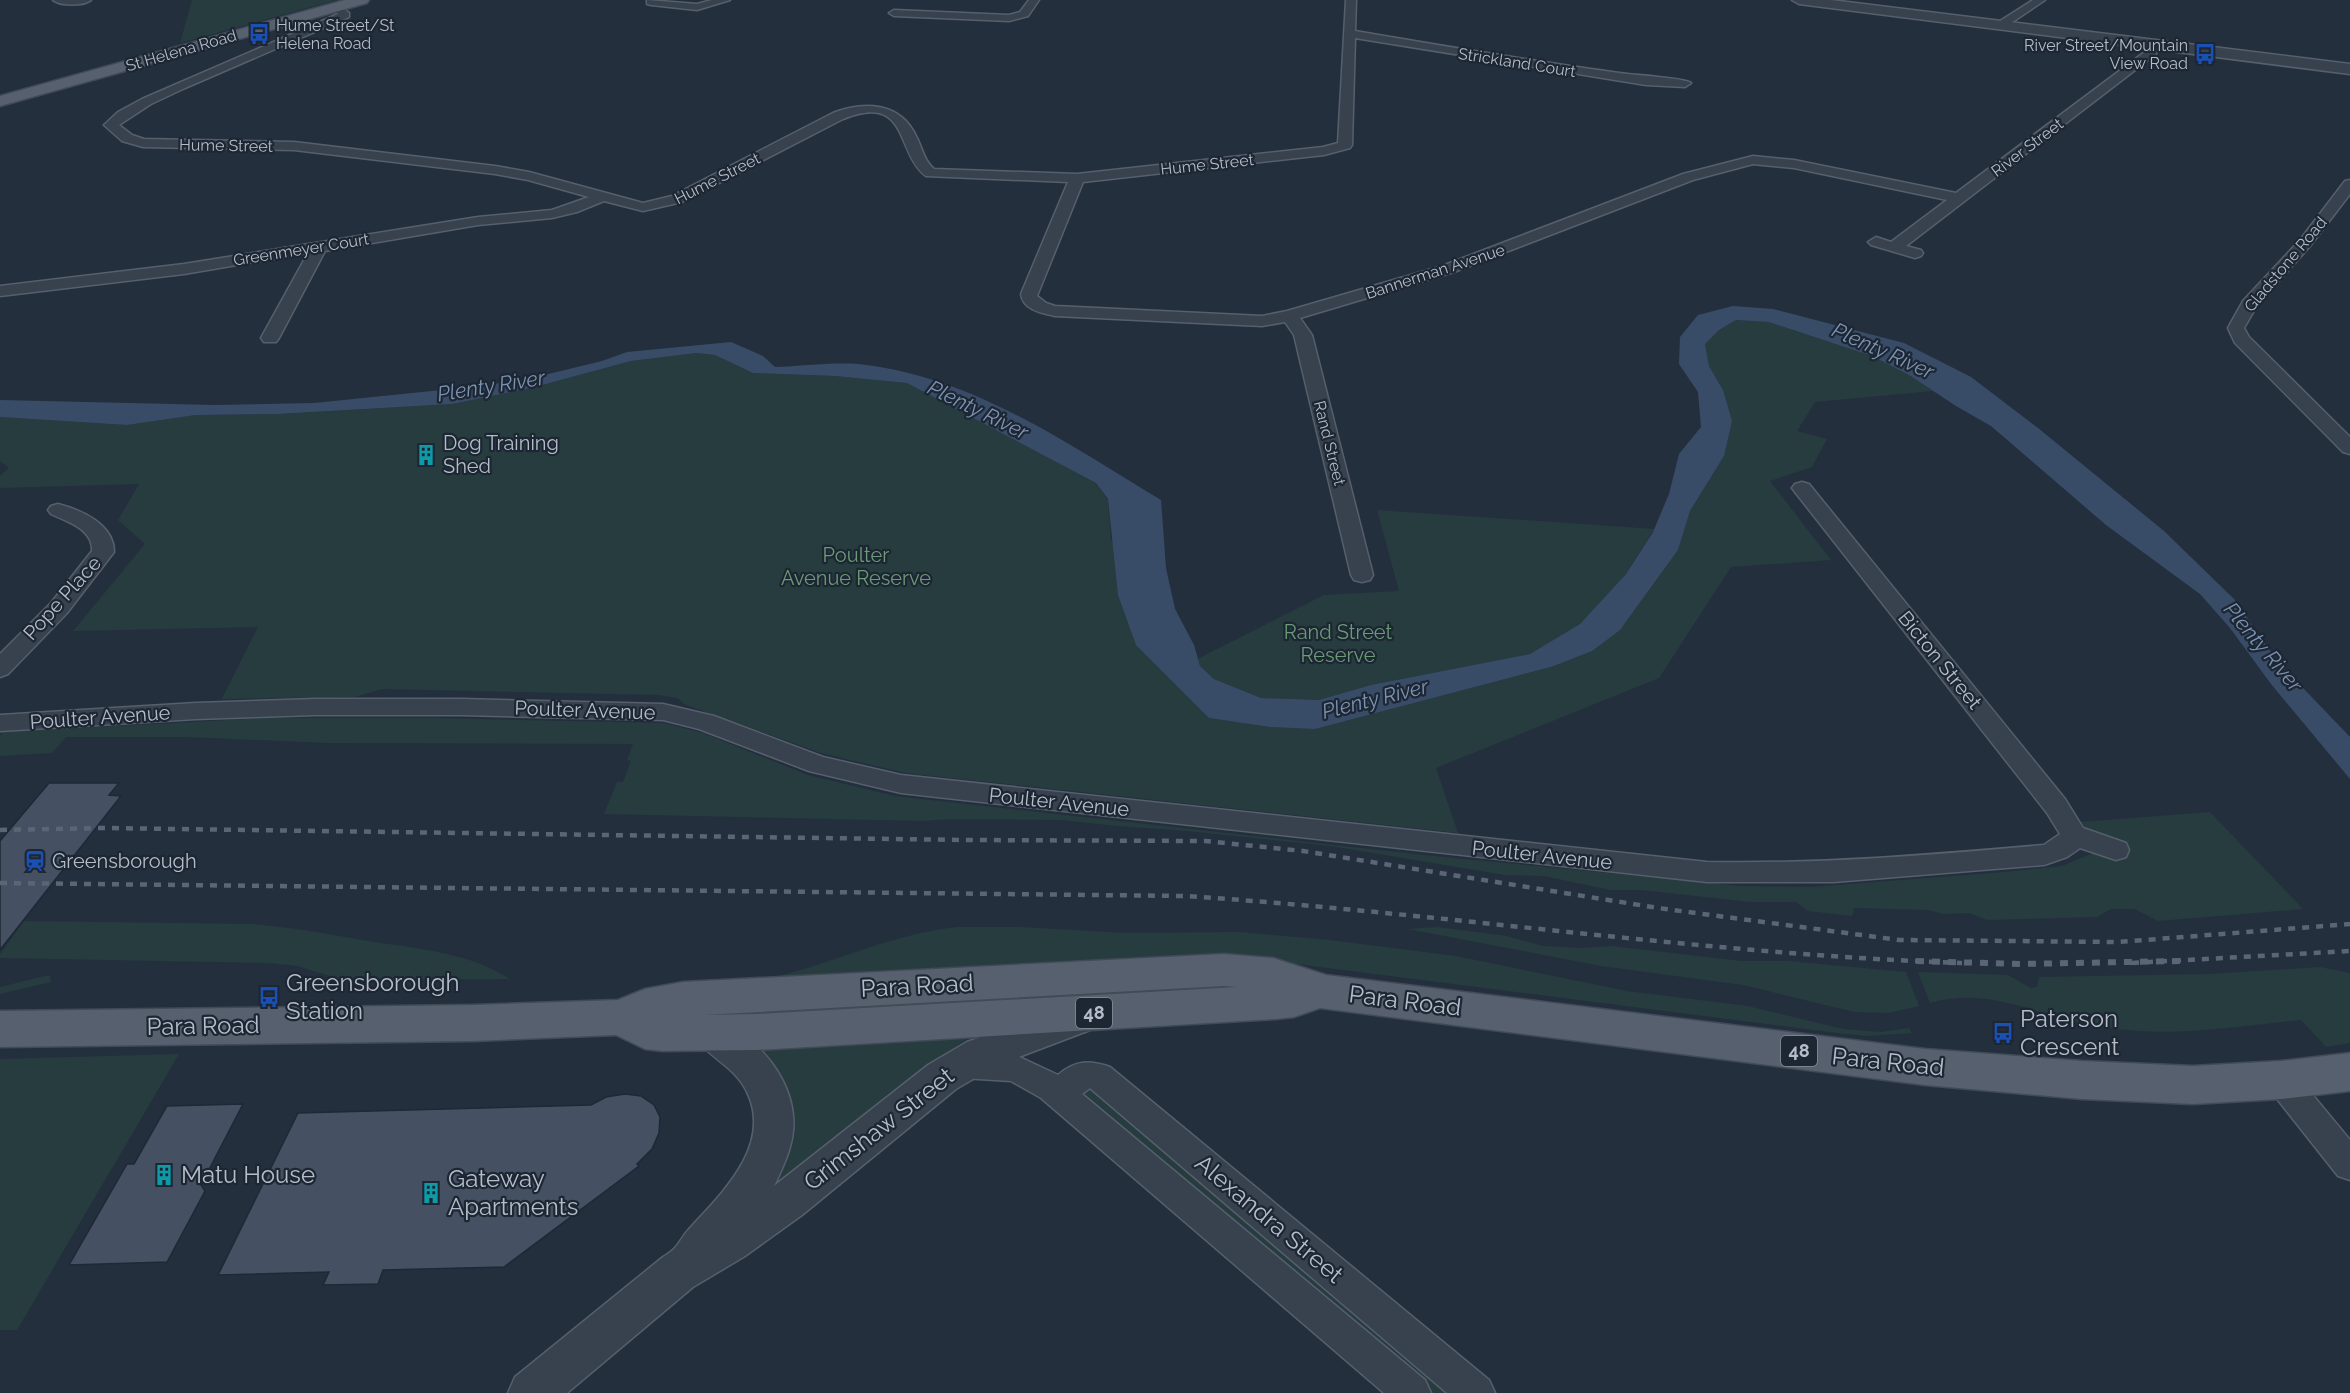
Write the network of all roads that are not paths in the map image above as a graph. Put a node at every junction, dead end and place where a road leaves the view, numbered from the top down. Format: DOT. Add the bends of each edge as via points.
graph roads {
  1 [pos="58,0"];
  2 [pos="86,0"];
  3 [pos="362,0"];
  4 [pos="725,0"];
  5 [pos="1034,0"];
  6 [pos="1351,0"];
  7 [pos="1799,0"];
  8 [pos="2040,0"];
  9 [pos="651,3"];
  10 [pos="336,7"];
  11 [pos="894,13"];
  12 [pos="2001,25"];
  13 [pos="1350,34"];
  14 [pos="2153,45"];
  15 [pos="2350,69"];
  16 [pos="1684,83"];
  17 [pos="0,101"];
  18 [pos="1077,178"];
  19 [pos="2350,184"];
  20 [pos="600,196"];
  21 [pos="1960,198"];
  22 [pos="1876,242"];
  23 [pos="319,247"];
  24 [pos="1894,247"];
  25 [pos="1915,253"];
  26 [pos="0,291"];
  27 [pos="1289,316"];
  28 [pos="270,338"];
  29 [pos="2350,448"];
  30 [pos="1802,488"];
  31 [pos="58,510"];
  32 [pos="1362,575"];
  33 [pos="0,669"];
  34 [pos="0,723"];
  35 [pos="2074,835"];
  36 [pos="2116,850"];
  37 [pos="1320,990"];
  38 [pos="1094,1013"];
  39 [pos="622,1017"];
  40 [pos="0,1029"];
  41 [pos="711,1032"];
  42 [pos="962,1065"];
  43 [pos="2350,1072"];
  44 [pos="2281,1080"];
  45 [pos="1060,1094"];
  46 [pos="2350,1165"];
  47 [pos="678,1272"];
  48 [pos="531,1393"];
  49 [pos="1412,1393"];
  50 [pos="1476,1393"];
  1 -- 2 [label="street"];
  3 -- 10 [label="main road, St Helena Road"];
  4 -- 9 [label="street" via="697,7"];
  5 -- 11 [label="street" via="1024,14 1009,18"];
  6 -- 13 [label="street, Hume Street"];
  7 -- 12 [label="street"];
  8 -- 12 [label="street"];
  10 -- 17 [label="main road, St Helena Road"];
  10 -- 20 [label="street, Hume Street" via="345,15 173,90 121,115 111,125 127,138 143,143 294,146 513,172"];
  12 -- 14 [label="street"];
  13 -- 16 [label="street, Strickland Court" via="1575,71"];
  13 -- 18 [label="street, Hume Street" via="1347,141 1342,147"];
  14 -- 15 [label="street"];
  14 -- 21 [label="street, River Street" via="2152,52"];
  18 -- 20 [label="street, Hume Street" via="931,173 899,120 881,111 862,109 846,112 667,203 643,207"];
  18 -- 27 [label="street, Bannerman Avenue" via="1029,294 1035,305 1055,311 1262,321"];
  19 -- 29 [label="street, Gladstone Road" via="2305,243 2249,305 2236,328 2241,339"];
  20 -- 23 [label="street, Greenmeyer Court" via="552,214 478,221"];
  21 -- 24 [label="street, River Street"];
  21 -- 27 [label="street, Bannerman Avenue" via="1794,164 1753,160 1688,177 1448,269"];
  22 -- 24 [label="street"];
  23 -- 26 [label="street, Greenmeyer Court" via="184,269"];
  23 -- 28 [label="street"];
  24 -- 25 [label="street"];
  27 -- 32 [label="street, Rand Street" via="1303,335"];
  30 -- 35 [label="street, Bicton Street" via="2056,806"];
  31 -- 33 [label="street, Pope Place" via="100,534 105,544 103,552 59,608"];
  34 -- 35 [label="street, Poulter Avenue" via="316,707 663,712 705,722 818,765 901,784 1707,872 1824,874 2033,856 2060,850"];
  35 -- 36 [label="street"];
  37 -- 38 [label="main road, Para Road / 48" via="1276,1002"];
  37 -- 39 [label="main road, Para Road / 48" via="1278,975 1193,971 682,999 645,1006"];
  37 -- 44 [label="main road, Para Road / 48" via="1925,1067 2138,1084"];
  38 -- 41 [label="main road, Para Road / 48"];
  38 -- 42 [label="street, Grimshaw Street"];
  39 -- 40 [label="main road, Para Road / 48" via="474,1023"];
  39 -- 41 [label="main road, Para Road / 48" via="645,1030"];
  41 -- 47 [label="street, Grimshaw Street" via="742,1053 760,1077 771,1105 772,1138 765,1162 750,1189"];
  42 -- 45 [label="street, Alexandra Street" via="1015,1068"];
  42 -- 47 [label="street, Grimshaw Street" via="771,1214"];
  43 -- 44 [label="main road, Para Road / 48"];
  44 -- 46 [label="street"];
  45 -- 49 [label="street, Alexandra Street"];
  45 -- 50 [label="street, Alexandra Street" via="1081,1074 1099,1077"];
  47 -- 48 [label="street, Grimshaw Street"];
}
